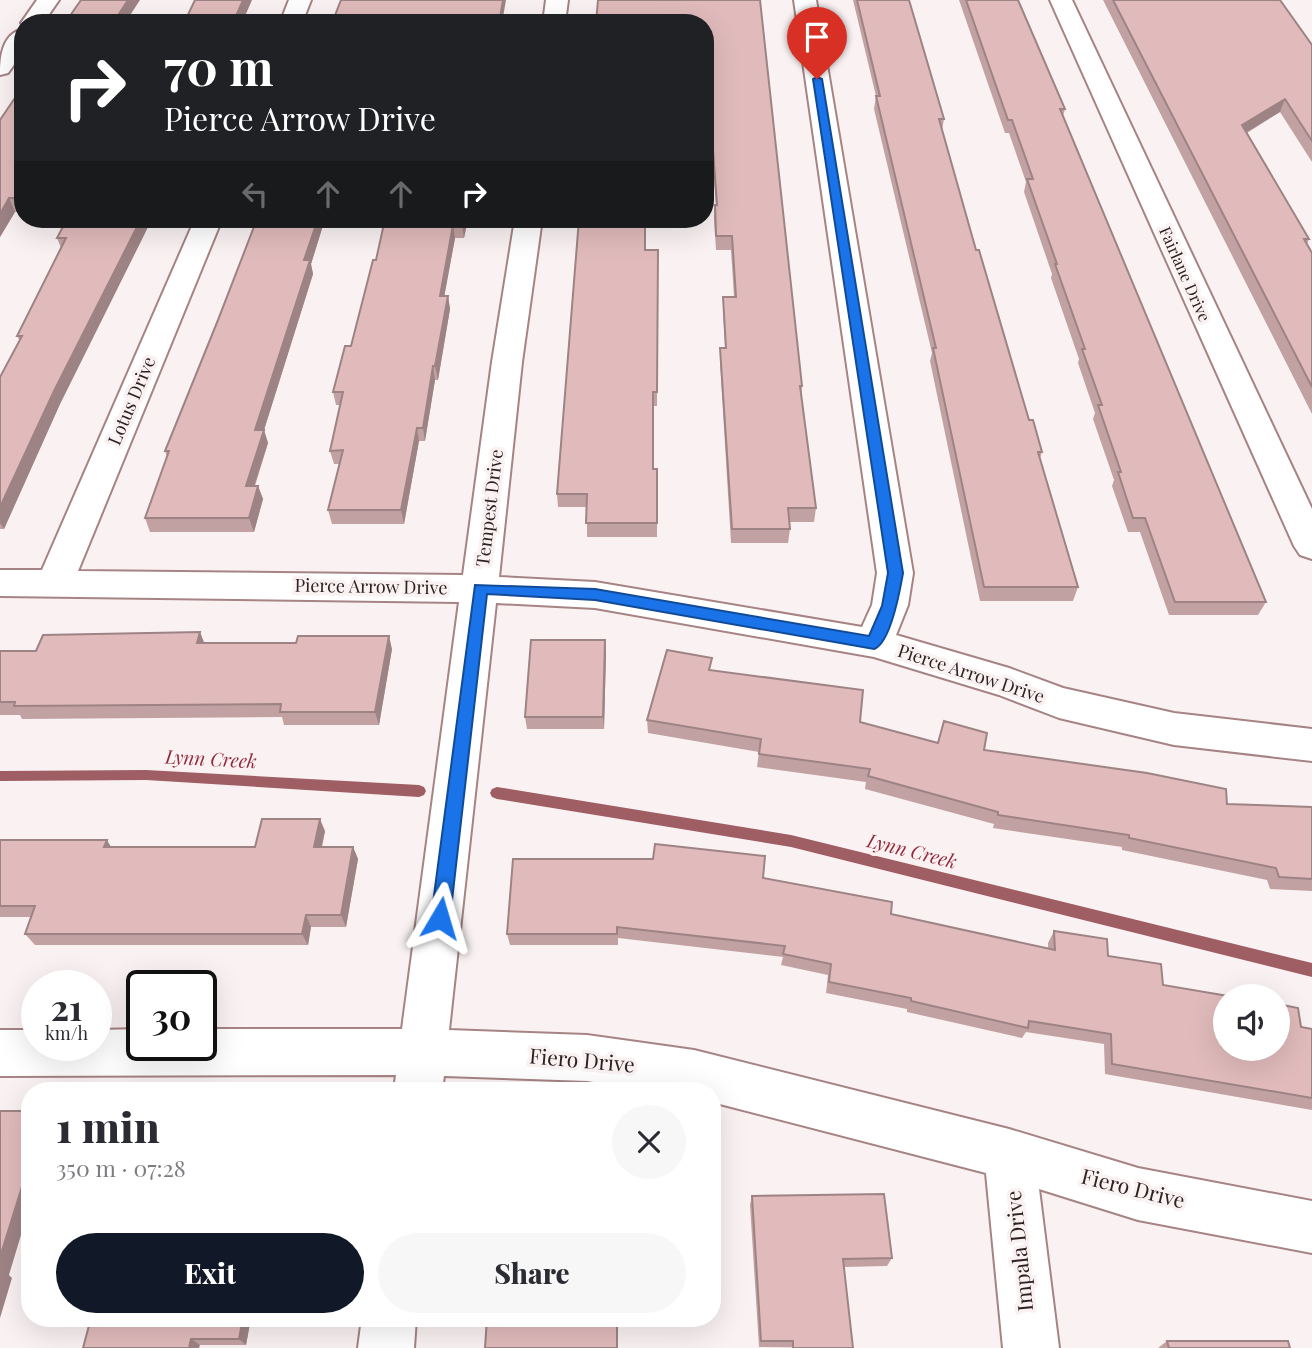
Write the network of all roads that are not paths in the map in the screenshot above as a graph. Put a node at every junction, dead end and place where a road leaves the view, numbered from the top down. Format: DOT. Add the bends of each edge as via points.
graph roads {
  1 [pos="805,0"];
  2 [pos="1061,0"];
  3 [pos="14,49"];
  4 [pos="0,68"];
  5 [pos="204,228"];
  6 [pos="528,228"];
  7 [pos="1312,547"];
  8 [pos="0,583"];
  9 [pos="55,583"];
  10 [pos="480,589"];
  11 [pos="874,643"];
  12 [pos="1312,745"];
  13 [pos="0,1053"];
  14 [pos="421,1071"];
  15 [pos="1009,1154"];
  16 [pos="1312,1227"];
  17 [pos="389,1327"];
  18 [pos="386,1348"];
  19 [pos="1031,1348"];
  1 -- 11 [label="street" via="895,573 890,606"];
  2 -- 7 [label="street, Fairlane Drive"];
  3 -- 4 [label="street"];
  5 -- 9 [label="street, Lotus Drive"];
  6 -- 10 [label="street, Tempest Drive"];
  8 -- 9 [label="street, Pierce Arrow Drive"];
  9 -- 10 [label="street, Pierce Arrow Drive"];
  10 -- 11 [label="street, Pierce Arrow Drive" via="595,595"];
  10 -- 14 [label="street, Tempest Drive"];
  11 -- 12 [label="street, Pierce Arrow Drive" via="1059,702 1174,729"];
  13 -- 14 [label="street, Fiero Drive"];
  14 -- 15 [label="street, Fiero Drive" via="587,1058 694,1074"];
  15 -- 16 [label="street, Fiero Drive" via="1138,1194"];
  15 -- 19 [label="street, Impala Drive"];
  17 -- 18 [label="street"];
}
